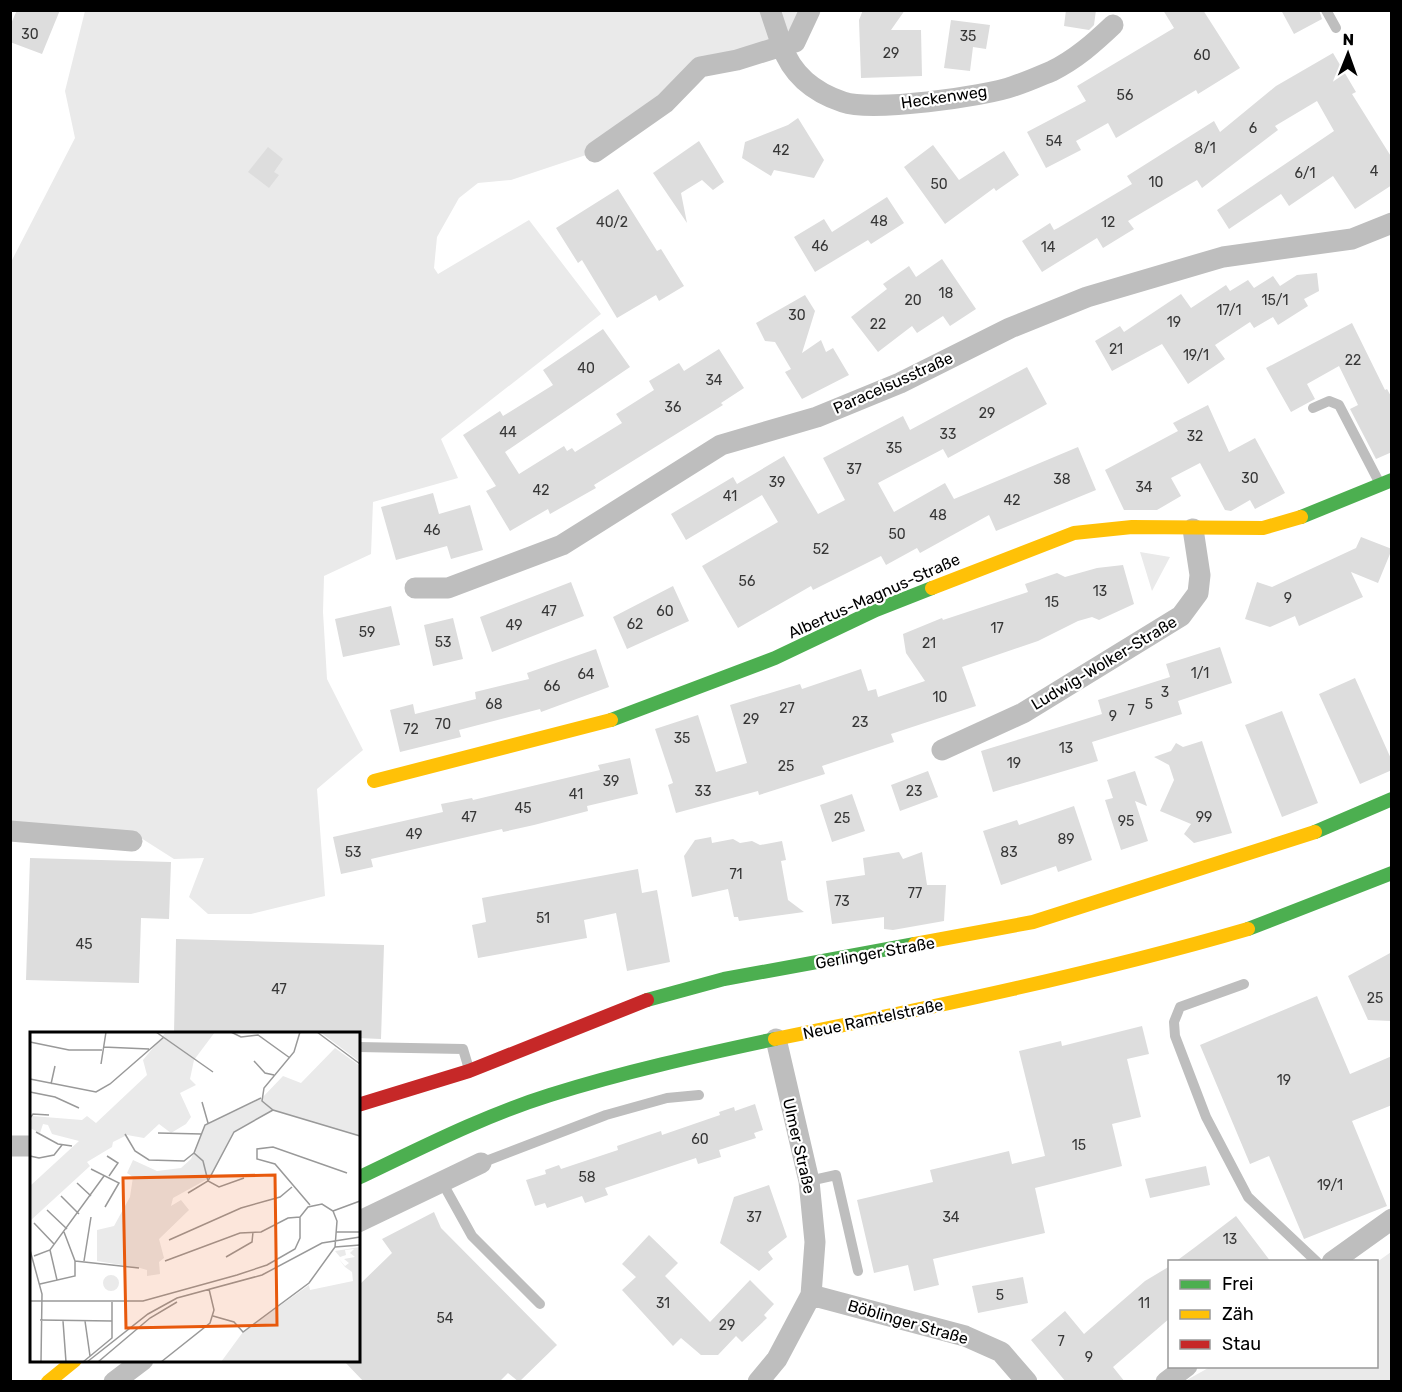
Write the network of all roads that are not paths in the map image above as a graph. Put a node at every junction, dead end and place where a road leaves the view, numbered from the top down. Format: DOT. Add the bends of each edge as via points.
graph roads {
  1 [pos="770,10"];
  2 [pos="810,10"];
  3 [pos="1326,10"];
  4 [pos="1113,25"];
  5 [pos="1336,28"];
  6 [pos="782,46"];
  7 [pos="595,152"];
  8 [pos="1392,223"];
  9 [pos="1313,408"];
  10 [pos="1386,483"];
  11 [pos="1193,529"];
  12 [pos="415,588"];
  13 [pos="942,750"];
  14 [pos="374,781"];
  15 [pos="1392,799"];
  16 [pos="10,831"];
  17 [pos="132,842"];
  18 [pos="1392,873"];
  19 [pos="1244,984"];
  20 [pos="776,1039"];
  21 [pos="360,1047"];
  22 [pos="469,1071"];
  23 [pos="699,1095"];
  24 [pos="360,1104"];
  25 [pos="10,1146"];
  26 [pos="30,1146"];
  27 [pos="481,1163"];
  28 [pos="360,1177"];
  29 [pos="809,1181"];
  30 [pos="442,1182"];
  31 [pos="1392,1218"];
  32 [pos="360,1221"];
  33 [pos="1315,1260"];
  34 [pos="1335,1260"];
  35 [pos="858,1271"];
  36 [pos="811,1295"];
  37 [pos="540,1304"];
  38 [pos="73,1362"];
  39 [pos="140,1362"];
  40 [pos="1184,1368"];
  41 [pos="48,1382"];
  42 [pos="114,1382"];
  43 [pos="758,1382"];
  44 [pos="1027,1382"];
  45 [pos="1166,1382"];
  1 -- 6 [label="street, Heckenweg"];
  2 -- 6 [label="street" via="795,42"];
  3 -- 5 [label="lane"];
  4 -- 6 [label="street, Heckenweg" via="1083,53 1012,87 882,105 843,102 805,82 789,66"];
  6 -- 7 [label="street" via="700,67 665,103"];
  8 -- 12 [label="street, Paracelsusstraße" via="1352,239 1223,257 1087,297 1010,328 900,383 827,413 721,445 562,545 448,588"];
  9 -- 10 [label="lane" via="1329,401 1339,405"];
  10 -- 11 [label="street, Albertus-Magnus-Straße" via="1263,528"];
  11 -- 13 [label="street, Ludwig-Wolker-Straße" via="1200,575 1198,593 1181,616 1023,712"];
  11 -- 14 [label="street, Albertus-Magnus-Straße" via="1132,527 1074,533 964,574 775,658 637,711"];
  15 -- 22 [label="street, Gerlinger Straße" via="1314,832 1033,922 724,979 635,1003"];
  16 -- 17 [label="street"];
  18 -- 20 [label="street, Neue Ramtelstraße" via="1267,923 1164,953"];
  19 -- 33 [label="lane" via="1180,1007 1174,1022 1175,1036 1206,1117 1248,1197"];
  20 -- 28 [label="street, Neue Ramtelstraße" via="550,1095 477,1122"];
  20 -- 29 [label="street, Ulmer Straße"];
  21 -- 22 [label="lane" via="463,1049"];
  22 -- 24 [label="street, Gerlinger Straße"];
  23 -- 27 [label="lane" via="667,1098 606,1115"];
  25 -- 26 [label="street"];
  27 -- 30 [label="street"];
  29 -- 35 [label="lane" via="836,1175"];
  29 -- 36 [label="street, Ulmer Straße" via="815,1242"];
  30 -- 32 [label="street"];
  30 -- 37 [label="lane" via="472,1236"];
  31 -- 34 [label="street"];
  36 -- 43 [label="street, Ulmer Straße" via="777,1359"];
  36 -- 44 [label="street, Böblinger Straße" via="965,1336 1001,1352"];
  38 -- 41 [label="street"];
  39 -- 42 [label="street"];
  40 -- 45 [label="street"];
}
